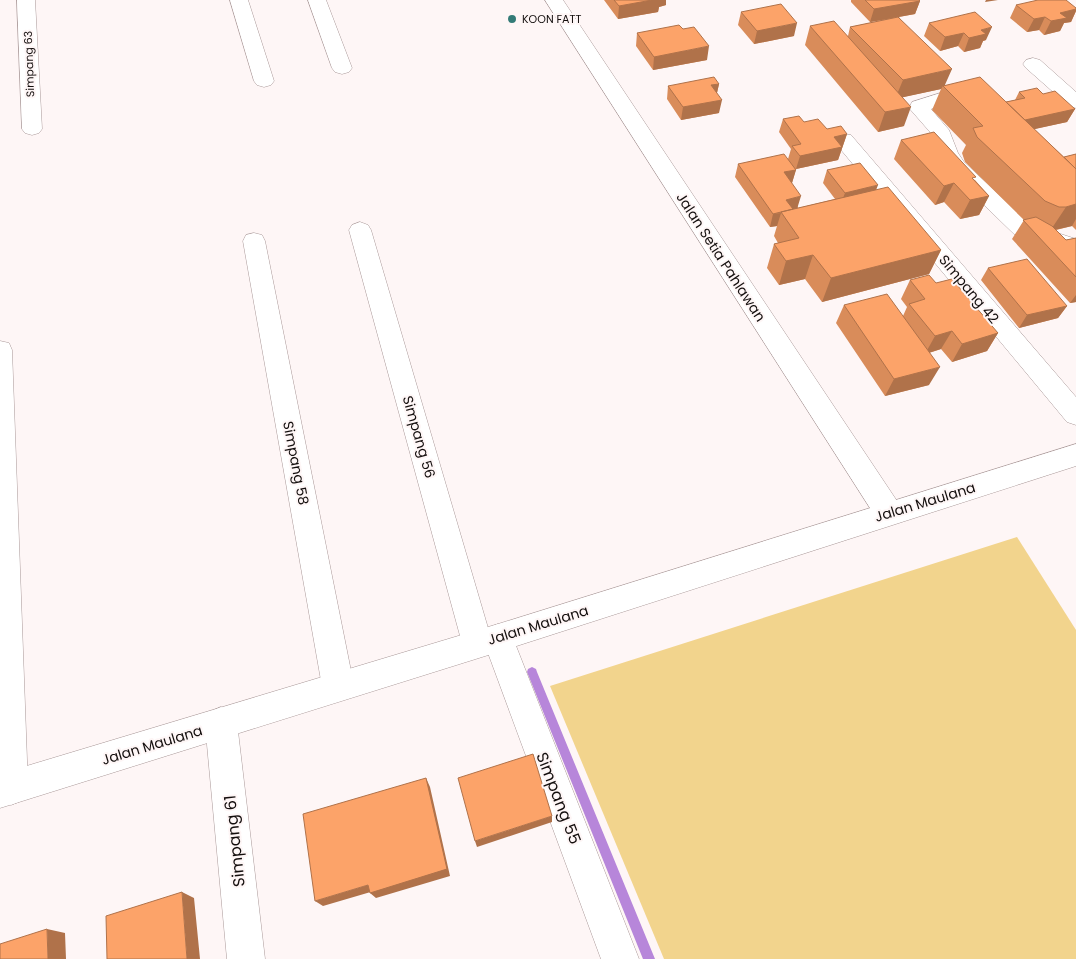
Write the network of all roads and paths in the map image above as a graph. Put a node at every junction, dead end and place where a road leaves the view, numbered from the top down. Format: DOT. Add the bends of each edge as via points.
graph roads {
  1 [pos="26,0"];
  2 [pos="239,0"];
  3 [pos="317,0"];
  4 [pos="554,0"];
  5 [pos="1033,64"];
  6 [pos="342,68"];
  7 [pos="264,81"];
  8 [pos="950,96"];
  9 [pos="1076,102"];
  10 [pos="32,129"];
  11 [pos="844,140"];
  12 [pos="360,230"];
  13 [pos="254,241"];
  14 [pos="1076,247"];
  15 [pos="0,350"];
  16 [pos="1076,415"];
  17 [pos="1076,455"];
  18 [pos="889,513"];
  19 [pos="488,641"];
  20 [pos="338,686"];
  21 [pos="221,723"];
  22 [pos="5,789"];
  23 [pos="246,959"];
  24 [pos="620,959"];
  1 -- 10 [label="street, Simpang 63"];
  2 -- 7 [label="street"];
  3 -- 6 [label="street"];
  4 -- 18 [label="street, Jalan Setia Pahlawan"];
  5 -- 9 [label="street"];
  8 -- 14 [label="street" via="919,108 939,130 957,167 1022,229"];
  11 -- 16 [label="street, Simpang 42"];
  12 -- 19 [label="street, Simpang 56"];
  13 -- 20 [label="street, Simpang 58"];
  15 -- 22 [label="street"];
  17 -- 18 [label="street, Jalan Maulana"];
  18 -- 19 [label="street, Jalan Maulana"];
  19 -- 20 [label="street, Jalan Maulana"];
  19 -- 24 [label="street, Simpang 55"];
  20 -- 21 [label="street, Jalan Maulana"];
  21 -- 22 [label="street, Jalan Maulana"];
  21 -- 23 [label="street, Simpang 61"];
}
